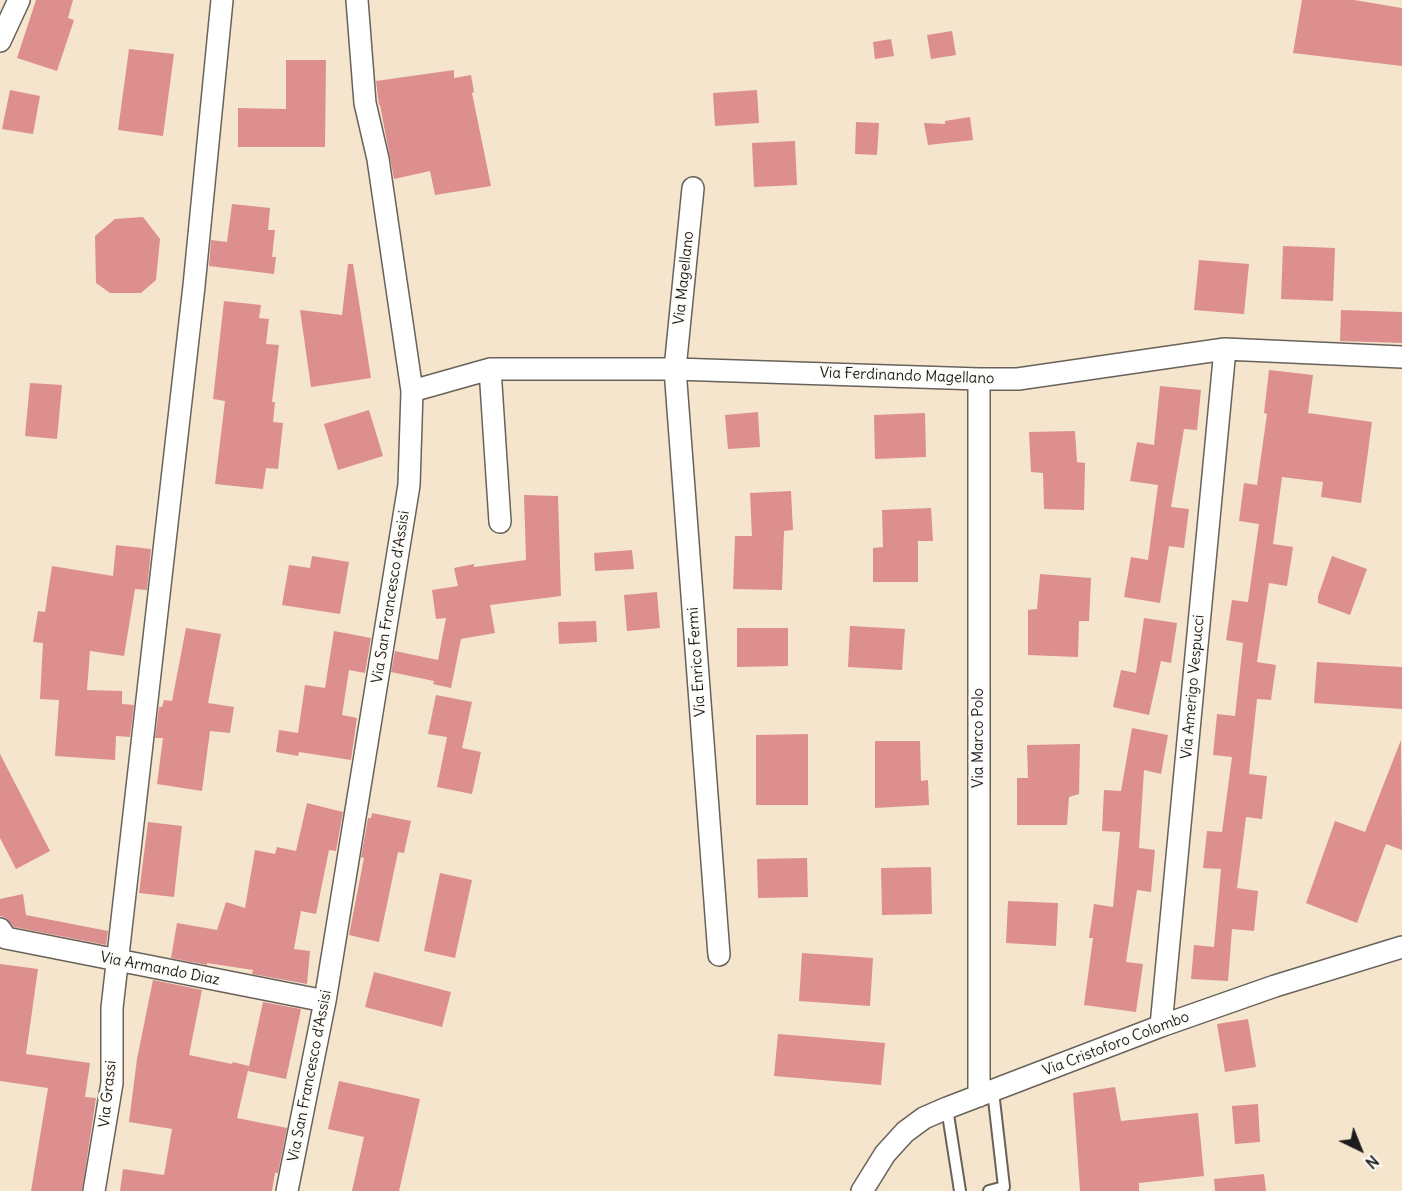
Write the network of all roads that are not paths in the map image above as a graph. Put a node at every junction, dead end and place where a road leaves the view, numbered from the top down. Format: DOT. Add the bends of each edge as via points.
graph roads {
  1 [pos="18,0"];
  2 [pos="222,0"];
  3 [pos="357,0"];
  4 [pos="0,41"];
  5 [pos="693,188"];
  6 [pos="1225,349"];
  7 [pos="1402,357"];
  8 [pos="490,369"];
  9 [pos="675,369"];
  10 [pos="979,379"];
  11 [pos="412,391"];
  12 [pos="500,522"];
  13 [pos="0,929"];
  14 [pos="1402,947"];
  15 [pos="719,955"];
  16 [pos="117,961"];
  17 [pos="325,1001"];
  18 [pos="1161,1026"];
  19 [pos="986,1094"];
  20 [pos="947,1108"];
  21 [pos="94,1191"];
  22 [pos="287,1191"];
  23 [pos="862,1191"];
  24 [pos="960,1191"];
  25 [pos="989,1191"];
  1 -- 4 [label="street"];
  2 -- 16 [label="street, Via Grassi" via="194,286"];
  3 -- 11 [label="street, Via San Francesco d'Assisi" via="364,103 378,159"];
  5 -- 9 [label="street, Via Magellano"];
  6 -- 7 [label="street, Via Ferdinando Magellano"];
  6 -- 10 [label="street, Via Ferdinando Magellano" via="1018,379"];
  6 -- 18 [label="street, Via Amerigo Vespucci"];
  8 -- 9 [label="street, Via Ferdinando Magellano"];
  8 -- 11 [label="street, Via Ferdinando Magellano"];
  8 -- 12 [label="street"];
  9 -- 10 [label="street, Via Ferdinando Magellano"];
  9 -- 15 [label="street, Via Enrico Fermi"];
  10 -- 19 [label="street, Via Marco Polo"];
  11 -- 17 [label="street, Via San Francesco d'Assisi" via="409,485"];
  13 -- 16 [label="street, Via Armando Diaz" via="6,938"];
  14 -- 18 [label="street, Via Cristoforo Colombo"];
  16 -- 17 [label="street, Via Armando Diaz"];
  16 -- 21 [label="street, Via Grassi" via="112,1008 112,1083"];
  17 -- 22 [label="street, Via San Francesco d'Assisi"];
  18 -- 19 [label="street, Via Cristoforo Colombo"];
  19 -- 20 [label="street, Via Cristoforo Colombo"];
  19 -- 25 [label="lane" via="1004,1187"];
  20 -- 23 [label="street, Via Cristoforo Colombo" via="905,1132"];
  20 -- 24 [label="lane"];
}
